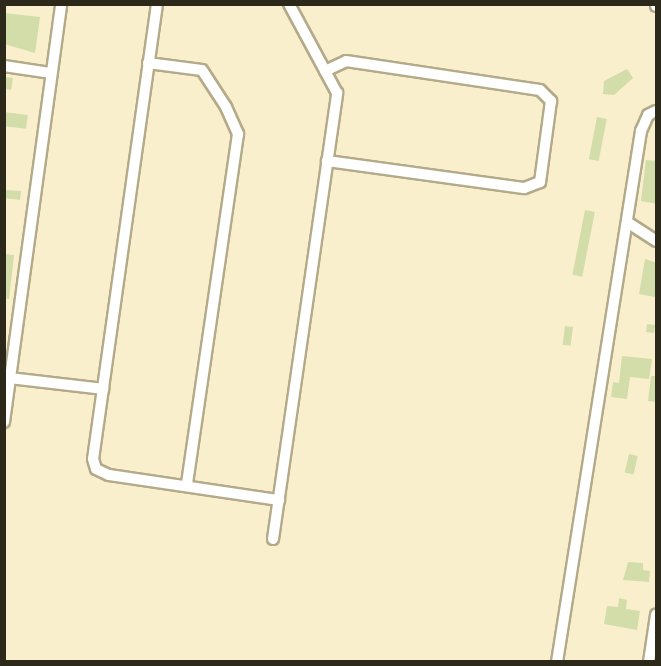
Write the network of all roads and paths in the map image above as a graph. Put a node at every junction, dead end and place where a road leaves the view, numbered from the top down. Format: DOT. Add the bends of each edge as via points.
graph roads {
  1 [pos="61,4"];
  2 [pos="157,4"];
  3 [pos="288,4"];
  4 [pos="148,63"];
  5 [pos="4,66"];
  6 [pos="325,71"];
  7 [pos="51,73"];
  8 [pos="657,111"];
  9 [pos="327,161"];
  10 [pos="627,222"];
  11 [pos="657,241"];
  12 [pos="10,378"];
  13 [pos="103,389"];
  14 [pos="4,422"];
  15 [pos="187,483"];
  16 [pos="279,500"];
  17 [pos="273,539"];
  18 [pos="657,615"];
  19 [pos="557,662"];
  20 [pos="649,662"];
  1 -- 7 [label="street"];
  2 -- 4 [label="street"];
  3 -- 6 [label="street"];
  4 -- 13 [label="street"];
  4 -- 15 [label="street" via="202,70 238,134"];
  5 -- 7 [label="street"];
  6 -- 9 [label="street" via="337,93"];
  6 -- 9 [label="street" via="346,61 540,90 551,100 540,182 524,188"];
  7 -- 12 [label="street"];
  8 -- 10 [label="street" via="648,116 640,131"];
  9 -- 16 [label="street"];
  10 -- 11 [label="street"];
  10 -- 19 [label="street"];
  12 -- 13 [label="street"];
  12 -- 14 [label="street"];
  13 -- 15 [label="street" via="93,459 96,469 109,475"];
  15 -- 16 [label="street"];
  16 -- 17 [label="street"];
  18 -- 20 [label="street"];
}
